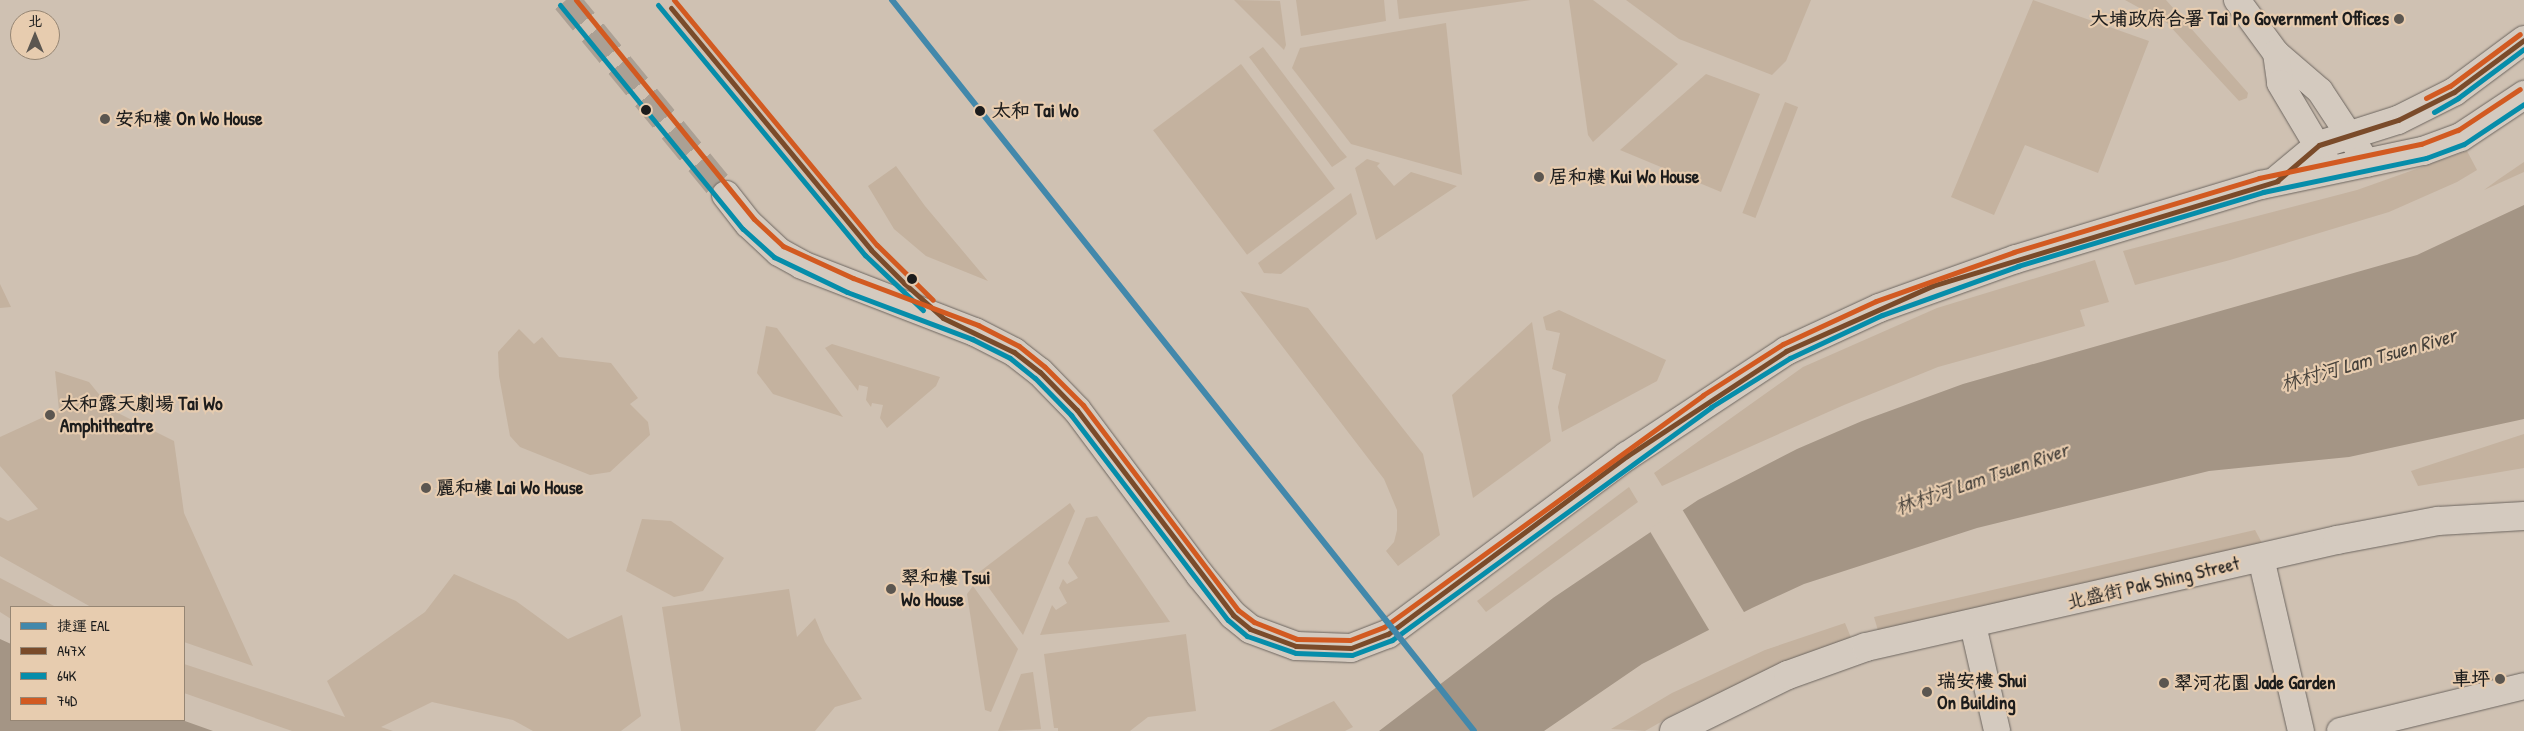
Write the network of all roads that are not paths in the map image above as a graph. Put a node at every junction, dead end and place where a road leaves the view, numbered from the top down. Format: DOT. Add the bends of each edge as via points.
graph roads {
  1 [pos="2237,0"];
  2 [pos="2524,40"];
  3 [pos="2276,53"];
  4 [pos="2524,95"];
  5 [pos="2350,136"];
  6 [pos="2319,145"];
  7 [pos="2368,164"];
  8 [pos="2332,170"];
  9 [pos="2277,181"];
  10 [pos="726,195"];
  11 [pos="2524,516"];
  12 [pos="2261,558"];
  13 [pos="1973,625"];
  14 [pos="2524,686"];
  15 [pos="1674,731"];
  16 [pos="1997,731"];
  17 [pos="2301,731"];
  18 [pos="2340,731"];
  1 -- 3 [label="street"];
  2 -- 5 [label="street" via="2454,92 2398,120"];
  3 -- 5 [label="street" via="2316,86"];
  3 -- 6 [label="street" via="2280,83"];
  4 -- 7 [label="street" via="2461,137 2423,151"];
  5 -- 6 [label="street"];
  5 -- 7 [label="street"];
  6 -- 8 [label="street"];
  6 -- 9 [label="street"];
  7 -- 8 [label="street"];
  8 -- 9 [label="street"];
  9 -- 10 [label="street" via="1932,286 1786,351 1628,456 1388,634 1351,648 1296,646 1250,629 1233,615 1200,575 1077,410 1040,372 1014,352 975,332 802,265 779,252 749,224"];
  11 -- 12 [label="street, 北盛街 Pak Shing Street" via="2438,521"];
  12 -- 13 [label="street, 北盛街 Pak Shing Street"];
  12 -- 17 [label="street"];
  13 -- 15 [label="street, 北盛街 Pak Shing Street" via="1866,647 1788,675"];
  13 -- 16 [label="street"];
  14 -- 18 [label="street"];
}
